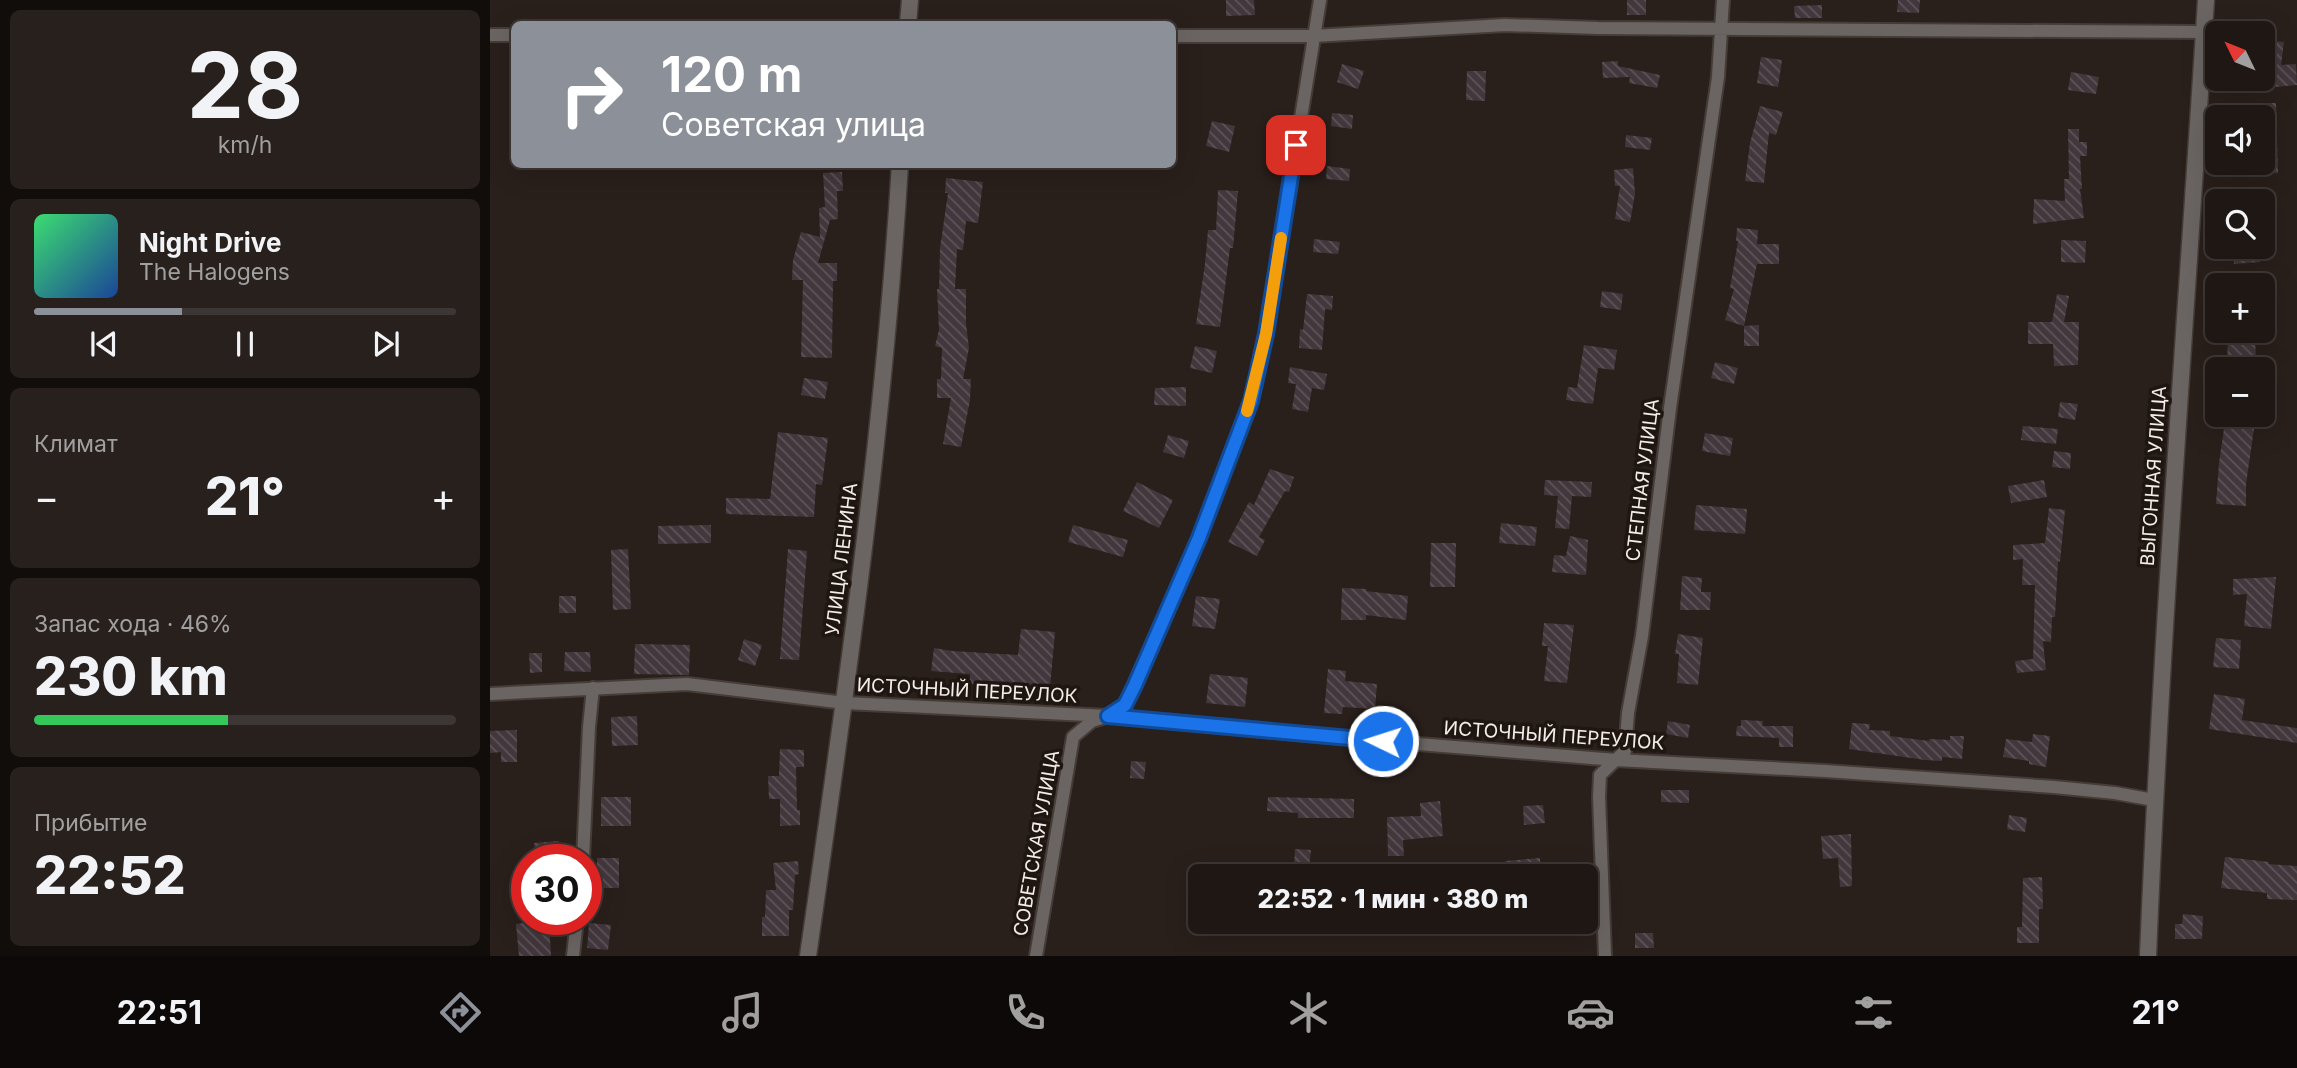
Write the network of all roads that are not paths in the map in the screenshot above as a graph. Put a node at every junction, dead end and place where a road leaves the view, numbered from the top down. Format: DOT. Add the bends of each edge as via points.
graph roads {
  1 [pos="910,0"];
  2 [pos="1320,0"];
  3 [pos="1723,0"];
  4 [pos="2206,0"];
  5 [pos="908,21"];
  6 [pos="1720,29"];
  7 [pos="2204,32"];
  8 [pos="490,35"];
  9 [pos="511,35"];
  10 [pos="1176,36"];
  11 [pos="1313,36"];
  12 [pos="900,168"];
  13 [pos="593,688"];
  14 [pos="490,694"];
  15 [pos="845,703"];
  16 [pos="1108,716"];
  17 [pos="1616,760"];
  18 [pos="2154,800"];
  19 [pos="584,844"];
  20 [pos="575,935"];
  21 [pos="573,956"];
  22 [pos="808,956"];
  23 [pos="1036,956"];
  24 [pos="1605,956"];
  25 [pos="2148,956"];
  1 -- 5 [label="street"];
  2 -- 11 [label="street, СОВЕТСКАЯ УЛИЦА"];
  3 -- 6 [label="street, СТЕПНАЯ УЛИЦА"];
  4 -- 7 [label="street, ВЫГОННАЯ УЛИЦА"];
  6 -- 7 [label="street"];
  6 -- 11 [label="street" via="1505,25"];
  6 -- 17 [label="street, СТЕПНАЯ УЛИЦА" via="1718,77 1642,636 1625,751"];
  7 -- 18 [label="street, ВЫГОННАЯ УЛИЦА"];
  8 -- 9 [label="street"];
  10 -- 11 [label="street"];
  11 -- 16 [label="street, СОВЕТСКАЯ УЛИЦА" via="1266,334 1251,401 1199,538 1135,685 1125,705"];
  12 -- 15 [label="street, УЛИЦА ЛЕНИНА" via="877,439"];
  13 -- 14 [label="street, ИСТОЧНЫЙ ПЕРЕУЛОК"];
  13 -- 15 [label="street, ИСТОЧНЫЙ ПЕРЕУЛОК" via="687,684"];
  13 -- 19 [label="street"];
  15 -- 16 [label="street, ИСТОЧНЫЙ ПЕРЕУЛОК"];
  15 -- 22 [label="street, УЛИЦА ЛЕНИНА"];
  16 -- 17 [label="street, ИСТОЧНЫЙ ПЕРЕУЛОК"];
  16 -- 23 [label="street, СОВЕТСКАЯ УЛИЦА" via="1092,721 1073,737"];
  17 -- 18 [label="street, ИСТОЧНЫЙ ПЕРЕУЛОК" via="2040,786"];
  17 -- 24 [label="street, СТЕПНАЯ УЛИЦА" via="1600,775"];
  18 -- 25 [label="street, ВЫГОННАЯ УЛИЦА"];
  20 -- 21 [label="street"];
}
